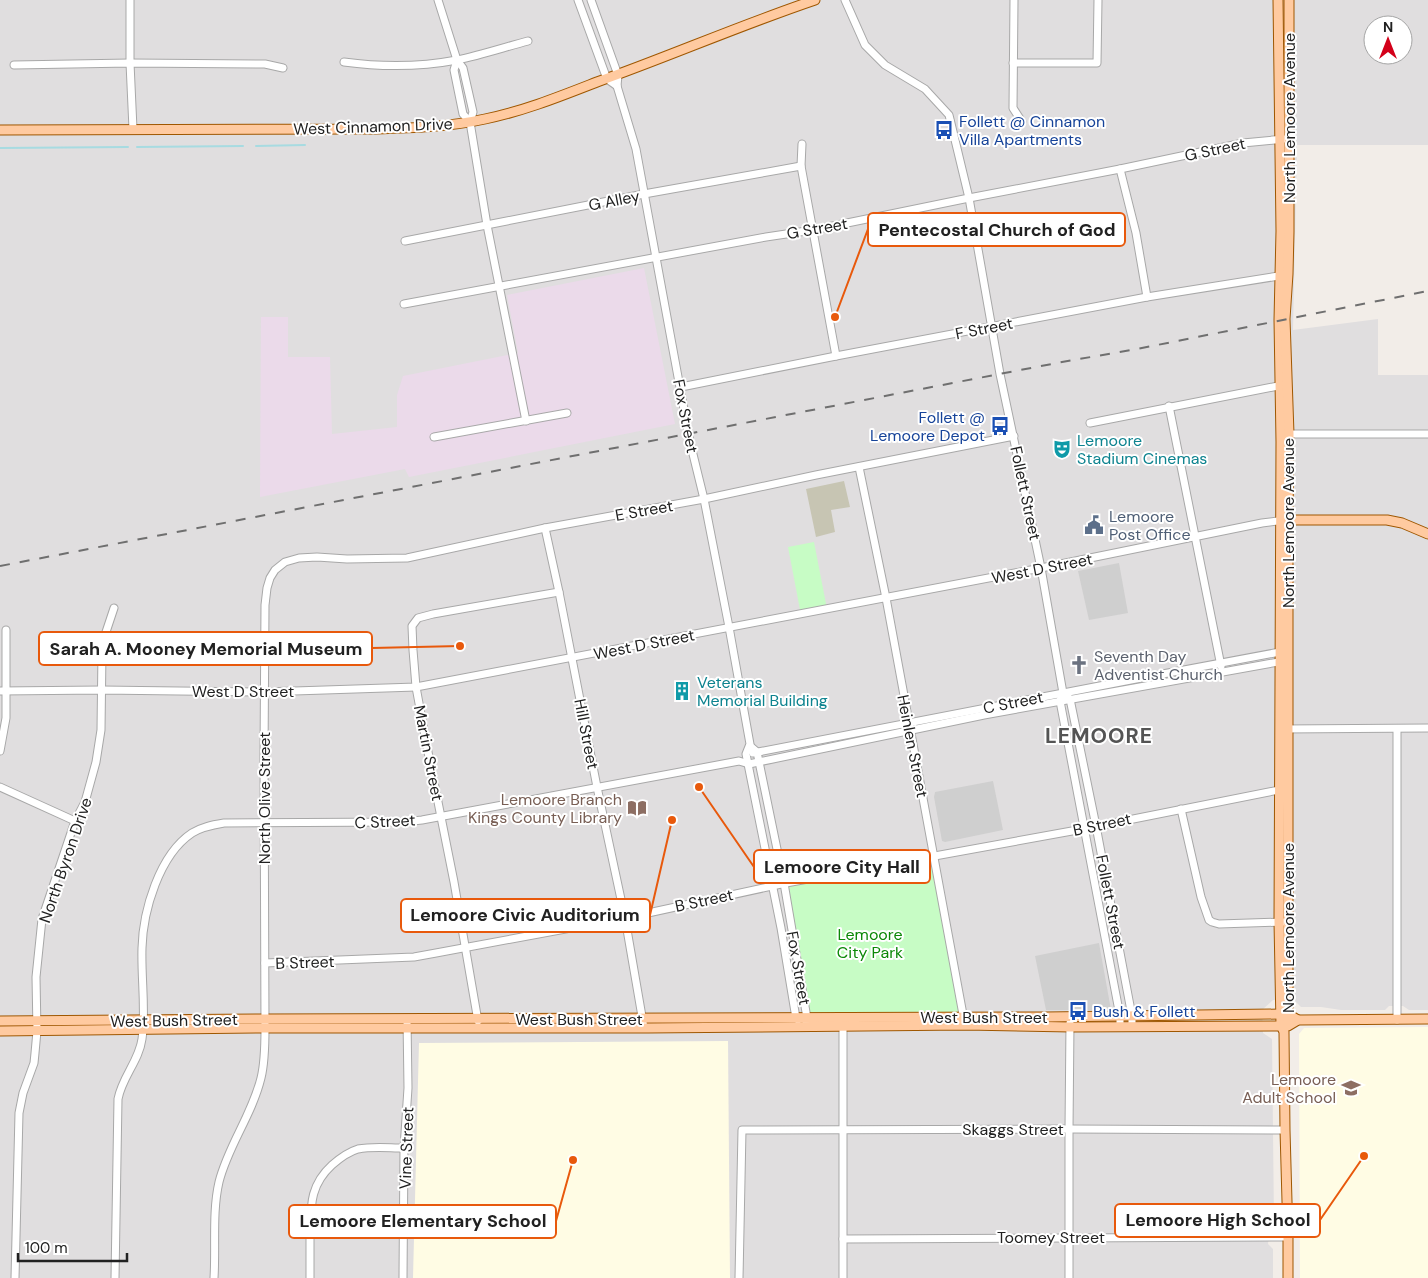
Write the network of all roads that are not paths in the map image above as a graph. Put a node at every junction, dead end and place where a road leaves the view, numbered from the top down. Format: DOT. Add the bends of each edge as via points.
graph roads {
  1 [pos="130,0"];
  2 [pos="438,0"];
  3 [pos="578,0"];
  4 [pos="591,0"];
  5 [pos="815,0"];
  6 [pos="846,0"];
  7 [pos="1014,0"];
  8 [pos="1098,0"];
  9 [pos="1278,0"];
  10 [pos="1290,0"];
  11 [pos="528,41"];
  12 [pos="457,60"];
  13 [pos="344,62"];
  14 [pos="130,63"];
  15 [pos="1013,63"];
  16 [pos="14,65"];
  17 [pos="283,68"];
  18 [pos="618,75"];
  19 [pos="607,79"];
  20 [pos="617,86"];
  21 [pos="470,122"];
  22 [pos="1022,122"];
  23 [pos="133,129"];
  24 [pos="0,130"];
  25 [pos="1284,139"];
  26 [pos="802,144"];
  27 [pos="800,166"];
  28 [pos="1120,170"];
  29 [pos="644,194"];
  30 [pos="969,198"];
  31 [pos="487,225"];
  32 [pos="813,230"];
  33 [pos="406,241"];
  34 [pos="656,258"];
  35 [pos="1285,275"];
  36 [pos="500,286"];
  37 [pos="1147,297"];
  38 [pos="404,304"];
  39 [pos="993,327"];
  40 [pos="836,356"];
  41 [pos="1284,385"];
  42 [pos="680,387"];
  43 [pos="1169,406"];
  44 [pos="567,414"];
  45 [pos="526,421"];
  46 [pos="1090,423"];
  47 [pos="1285,434"];
  48 [pos="1428,434"];
  49 [pos="1014,436"];
  50 [pos="434,437"];
  51 [pos="859,467"];
  52 [pos="704,499"];
  53 [pos="1284,520"];
  54 [pos="545,528"];
  55 [pos="1428,534"];
  56 [pos="1195,537"];
  57 [pos="1041,568"];
  58 [pos="275,570"];
  59 [pos="559,592"];
  60 [pos="886,598"];
  61 [pos="114,608"];
  62 [pos="730,627"];
  63 [pos="6,630"];
  64 [pos="1284,656"];
  65 [pos="571,657"];
  66 [pos="1220,663"];
  67 [pos="1222,672"];
  68 [pos="416,687"];
  69 [pos="102,690"];
  70 [pos="3,691"];
  71 [pos="264,692"];
  72 [pos="1063,693"];
  73 [pos="1070,699"];
  74 [pos="1060,702"];
  75 [pos="910,726"];
  76 [pos="1397,728"];
  77 [pos="1428,728"];
  78 [pos="1284,729"];
  79 [pos="750,746"];
  80 [pos="0,752"];
  81 [pos="757,752"];
  82 [pos="746,754"];
  83 [pos="741,760"];
  84 [pos="759,762"];
  85 [pos="749,764"];
  86 [pos="597,787"];
  87 [pos="0,788"];
  88 [pos="1284,789"];
  89 [pos="1181,809"];
  90 [pos="441,816"];
  91 [pos="75,822"];
  92 [pos="264,823"];
  93 [pos="1096,826"];
  94 [pos="1084,829"];
  95 [pos="933,855"];
  96 [pos="784,883"];
  97 [pos="772,886"];
  98 [pos="625,918"];
  99 [pos="1284,922"];
  100 [pos="465,947"];
  101 [pos="265,963"];
  102 [pos="1285,1014"];
  103 [pos="1120,1016"];
  104 [pos="1132,1016"];
  105 [pos="1070,1017"];
  106 [pos="641,1018"];
  107 [pos="796,1018"];
  108 [pos="265,1019"];
  109 [pos="407,1019"];
  110 [pos="477,1019"];
  111 [pos="1428,1019"];
  112 [pos="1298,1020"];
  113 [pos="1397,1020"];
  114 [pos="0,1021"];
  115 [pos="964,1021"];
  116 [pos="843,1022"];
  117 [pos="805,1023"];
  118 [pos="143,1024"];
  119 [pos="37,1026"];
  120 [pos="1070,1026"];
  121 [pos="1120,1026"];
  122 [pos="1132,1026"];
  123 [pos="266,1028"];
  124 [pos="644,1028"];
  125 [pos="1284,1028"];
  126 [pos="407,1029"];
  127 [pos="479,1029"];
  128 [pos="0,1031"];
  129 [pos="1069,1128"];
  130 [pos="843,1129"];
  131 [pos="1285,1130"];
  132 [pos="404,1148"];
  133 [pos="1069,1237"];
  134 [pos="1288,1237"];
  135 [pos="843,1239"];
  136 [pos="15,1278"];
  137 [pos="115,1278"];
  138 [pos="214,1278"];
  139 [pos="310,1278"];
  140 [pos="404,1278"];
  141 [pos="740,1278"];
  142 [pos="843,1278"];
  143 [pos="1069,1278"];
  144 [pos="1288,1278"];
  1 -- 14 [label="street"];
  2 -- 12 [label="street"];
  3 -- 19 [label="street"];
  4 -- 18 [label="street, Fox Street"];
  5 -- 18 [label="main road, West Cinnamon Drive"];
  6 -- 30 [label="street, Follett Street" via="865,45 885,66 925,89 949,115"];
  7 -- 15 [label="street"];
  8 -- 15 [label="street" via="1097,63"];
  9 -- 25 [label="main road, North Lemoore Avenue"];
  10 -- 25 [label="main road, North Lemoore Avenue"];
  11 -- 12 [label="street"];
  12 -- 13 [label="street" via="397,66"];
  12 -- 21 [label="street" via="463,68 472,112"];
  14 -- 16 [label="street"];
  14 -- 17 [label="street" via="265,64"];
  14 -- 23 [label="street"];
  15 -- 22 [label="street" via="1013,108"];
  18 -- 19 [label="main road, West Cinnamon Drive"];
  18 -- 20 [label="street, Fox Street"];
  19 -- 20 [label="street"];
  19 -- 21 [label="main road, West Cinnamon Drive" via="535,105"];
  20 -- 29 [label="street, Fox Street" via="636,149"];
  21 -- 23 [label="main road, West Cinnamon Drive" via="404,128"];
  21 -- 31 [label="street"];
  23 -- 24 [label="main road, West Cinnamon Drive"];
  25 -- 28 [label="street, G Street" via="1243,143"];
  25 -- 35 [label="main road, North Lemoore Avenue"];
  26 -- 27 [label="street"];
  27 -- 29 [label="street, G Alley"];
  27 -- 32 [label="street"];
  28 -- 30 [label="street, G Street"];
  28 -- 37 [label="street" via="1136,233"];
  29 -- 31 [label="street, G Alley"];
  29 -- 34 [label="street, Fox Street"];
  30 -- 32 [label="street, G Street"];
  30 -- 39 [label="street, Follett Street"];
  31 -- 33 [label="street, G Alley"];
  31 -- 36 [label="street"];
  32 -- 34 [label="street, G Street"];
  32 -- 40 [label="street"];
  34 -- 36 [label="street, G Street"];
  34 -- 42 [label="street, Fox Street"];
  35 -- 37 [label="street, F Street"];
  35 -- 41 [label="main road, North Lemoore Avenue" via="1279,320"];
  36 -- 38 [label="street, G Street"];
  36 -- 45 [label="street"];
  37 -- 39 [label="street, F Street"];
  39 -- 40 [label="street, F Street"];
  39 -- 49 [label="street, Follett Street"];
  40 -- 42 [label="street, F Street"];
  41 -- 43 [label="street"];
  41 -- 47 [label="main road, North Lemoore Avenue"];
  42 -- 52 [label="street, Fox Street"];
  43 -- 46 [label="street"];
  43 -- 56 [label="street"];
  44 -- 45 [label="street"];
  45 -- 50 [label="street"];
  47 -- 48 [label="street"];
  47 -- 53 [label="main road, North Lemoore Avenue"];
  49 -- 51 [label="street, E Street"];
  49 -- 57 [label="street, Follett Street"];
  51 -- 52 [label="street, E Street"];
  51 -- 60 [label="street, Heinlen Street"];
  52 -- 54 [label="street, E Street"];
  52 -- 62 [label="street, Fox Street"];
  53 -- 55 [label="main road" via="1387,520"];
  53 -- 56 [label="street, West D Street"];
  53 -- 64 [label="main road, North Lemoore Avenue"];
  54 -- 58 [label="street, E Street" via="407,558 305,557 285,562"];
  54 -- 59 [label="street, Hill Street"];
  56 -- 57 [label="street, West D Street"];
  56 -- 66 [label="street"];
  57 -- 60 [label="street, West D Street"];
  57 -- 72 [label="street, Follett Street"];
  58 -- 71 [label="street, North Olive Street" via="267,588 265,605"];
  59 -- 65 [label="street, Hill Street"];
  59 -- 68 [label="street, Martin Street" via="418,618 412,626"];
  60 -- 62 [label="street, West D Street"];
  60 -- 75 [label="street, Heinlen Street"];
  61 -- 69 [label="street, North Byron Drive" via="102,651"];
  62 -- 65 [label="street, West D Street"];
  62 -- 79 [label="street, Fox Street"];
  63 -- 70 [label="street"];
  64 -- 66 [label="street, C Street"];
  64 -- 67 [label="street, C Street"];
  64 -- 78 [label="main road, North Lemoore Avenue"];
  65 -- 68 [label="street, West D Street"];
  65 -- 86 [label="street, Hill Street"];
  66 -- 67 [label="street"];
  66 -- 72 [label="street, C Street"];
  67 -- 73 [label="street, C Street"];
  68 -- 71 [label="street, West D Street"];
  68 -- 90 [label="street, Martin Street"];
  69 -- 70 [label="street, West D Street"];
  69 -- 71 [label="street, West D Street"];
  69 -- 91 [label="street, North Byron Drive" via="96,762 85,802"];
  70 -- 80 [label="street" via="6,718"];
  71 -- 92 [label="street, North Olive Street"];
  72 -- 73 [label="street"];
  72 -- 74 [label="street, Follett Street"];
  72 -- 75 [label="street, C Street"];
  73 -- 74 [label="street, C Street"];
  73 -- 93 [label="street, Follett Street"];
  74 -- 75 [label="street, C Street"];
  74 -- 94 [label="street, Follett Street"];
  75 -- 81 [label="street, C Street"];
  75 -- 84 [label="street, C Street"];
  75 -- 95 [label="street, Heinlen Street"];
  76 -- 77 [label="street"];
  76 -- 78 [label="street"];
  76 -- 113 [label="street"];
  78 -- 88 [label="main road, North Lemoore Avenue"];
  79 -- 81 [label="street"];
  79 -- 82 [label="street"];
  81 -- 82 [label="street, C Street"];
  81 -- 84 [label="street, Fox Street"];
  82 -- 83 [label="street"];
  82 -- 85 [label="street, Fox Street"];
  83 -- 85 [label="street"];
  83 -- 86 [label="street, C Street"];
  84 -- 85 [label="street, C Street"];
  84 -- 96 [label="street, Fox Street"];
  85 -- 97 [label="street, Fox Street"];
  86 -- 90 [label="street, C Street"];
  86 -- 98 [label="street, Hill Street"];
  87 -- 91 [label="street"];
  88 -- 89 [label="street, B Street"];
  88 -- 99 [label="main road, North Lemoore Avenue"];
  89 -- 93 [label="street, B Street"];
  89 -- 99 [label="street" via="1209,920 1219,924"];
  90 -- 92 [label="street, C Street" via="404,822"];
  90 -- 100 [label="street, Martin Street"];
  91 -- 119 [label="street, North Byron Drive" via="42,919 36,977"];
  92 -- 101 [label="street, North Olive Street"];
  92 -- 118 [label="street, C Street" via="205,826 184,839 169,857 144,925"];
  93 -- 94 [label="street, B Street"];
  93 -- 104 [label="street, Follett Street"];
  94 -- 95 [label="street, B Street"];
  94 -- 103 [label="street, Follett Street"];
  95 -- 96 [label="street, B Street"];
  95 -- 115 [label="street, Heinlen Street"];
  96 -- 97 [label="street, B Street"];
  96 -- 117 [label="street, Fox Street"];
  97 -- 98 [label="street, B Street"];
  97 -- 107 [label="street, Fox Street"];
  98 -- 100 [label="street, B Street"];
  98 -- 106 [label="street, Hill Street"];
  99 -- 102 [label="main road, North Lemoore Avenue"];
  100 -- 101 [label="street, B Street" via="414,957"];
  100 -- 110 [label="street, Martin Street"];
  101 -- 108 [label="street, North Olive Street"];
  102 -- 104 [label="main road, West Bush Street"];
  102 -- 112 [label="main road"];
  102 -- 125 [label="main road, North Lemoore Avenue"];
  103 -- 104 [label="main road, West Bush Street"];
  103 -- 105 [label="main road, West Bush Street"];
  103 -- 121 [label="street, Follett Street"];
  104 -- 122 [label="street, Follett Street"];
  105 -- 115 [label="main road, West Bush Street"];
  105 -- 120 [label="street"];
  106 -- 107 [label="main road, West Bush Street"];
  106 -- 110 [label="main road, West Bush Street"];
  106 -- 124 [label="street, Hill Street"];
  107 -- 117 [label="main road, West Bush Street"];
  108 -- 109 [label="main road, West Bush Street"];
  108 -- 118 [label="main road, West Bush Street"];
  108 -- 123 [label="street, North Olive Street"];
  109 -- 110 [label="main road, West Bush Street"];
  109 -- 126 [label="street, Vine Street"];
  110 -- 127 [label="street, Martin Street"];
  111 -- 113 [label="main road"];
  112 -- 113 [label="main road"];
  112 -- 125 [label="main road"];
  114 -- 119 [label="main road, West Bush Street"];
  115 -- 116 [label="main road, West Bush Street"];
  115 -- 120 [label="main road, West Bush Street"];
  116 -- 117 [label="main road, West Bush Street"];
  116 -- 130 [label="street"];
  117 -- 124 [label="main road, West Bush Street"];
  118 -- 119 [label="main road, West Bush Street"];
  118 -- 123 [label="main road, West Bush Street"];
  118 -- 137 [label="street, C Street" via="140,1050 118,1099"];
  119 -- 128 [label="main road, West Bush Street"];
  119 -- 136 [label="street, North Byron Drive" via="34,1063 19,1113"];
  120 -- 121 [label="main road, West Bush Street"];
  120 -- 129 [label="street"];
  121 -- 122 [label="main road, West Bush Street"];
  122 -- 125 [label="main road, West Bush Street"];
  123 -- 126 [label="main road, West Bush Street"];
  123 -- 138 [label="street, North Olive Street" via="264,1062 258,1087 219,1182"];
  124 -- 127 [label="main road, West Bush Street"];
  125 -- 131 [label="main road, North Lemoore Avenue"];
  126 -- 127 [label="main road, West Bush Street"];
  126 -- 132 [label="street, Vine Street"];
  129 -- 130 [label="street, Skaggs Street"];
  129 -- 131 [label="street, Skaggs Street"];
  129 -- 133 [label="street"];
  130 -- 135 [label="street"];
  130 -- 141 [label="street, Skaggs Street" via="742,1130"];
  131 -- 134 [label="main road, North Lemoore Avenue"];
  132 -- 139 [label="street" via="358,1150 339,1159 325,1171 311,1203"];
  132 -- 140 [label="street, Vine Street"];
  133 -- 134 [label="street, Toomey Street"];
  133 -- 135 [label="street, Toomey Street"];
  133 -- 143 [label="street"];
  134 -- 144 [label="main road, North Lemoore Avenue"];
  135 -- 142 [label="street"];
}
